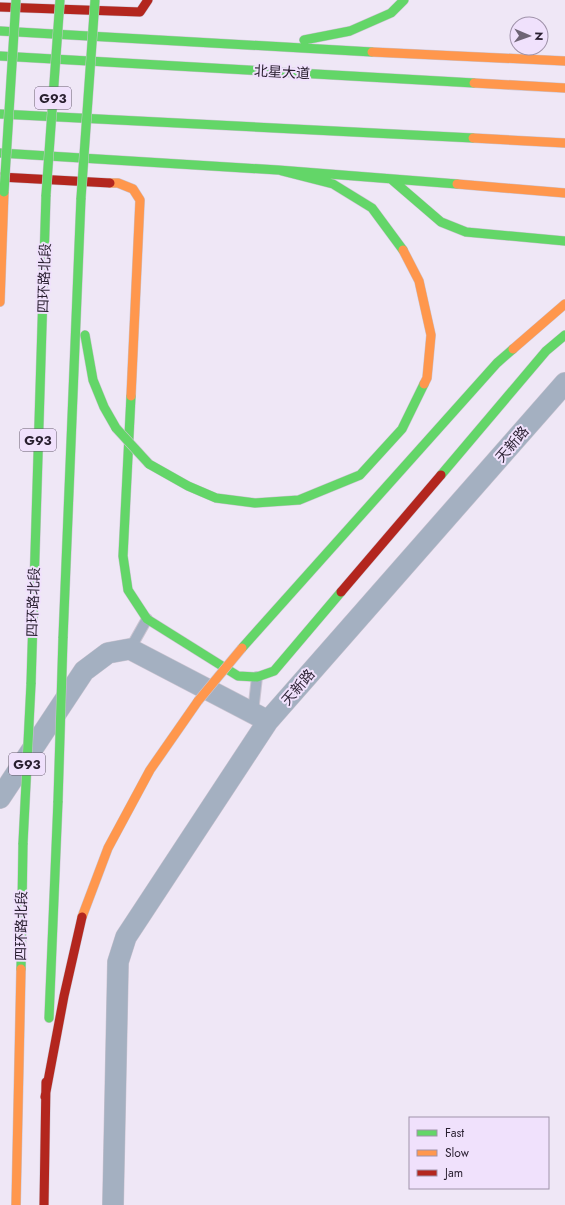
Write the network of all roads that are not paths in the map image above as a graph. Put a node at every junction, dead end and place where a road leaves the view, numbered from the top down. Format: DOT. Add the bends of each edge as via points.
graph roads {
  1 [pos="16,0"];
  2 [pos="60,0"];
  3 [pos="95,0"];
  4 [pos="148,0"];
  5 [pos="404,0"];
  6 [pos="0,7"];
  7 [pos="0,31"];
  8 [pos="268,47"];
  9 [pos="0,56"];
  10 [pos="565,61"];
  11 [pos="565,88"];
  12 [pos="0,114"];
  13 [pos="565,143"];
  14 [pos="0,153"];
  15 [pos="278,170"];
  16 [pos="0,177"];
  17 [pos="391,179"];
  18 [pos="565,193"];
  19 [pos="565,241"];
  20 [pos="78,298"];
  21 [pos="0,302"];
  22 [pos="565,304"];
  23 [pos="565,335"];
  24 [pos="565,383"];
  25 [pos="147,619"];
  26 [pos="130,649"];
  27 [pos="257,677"];
  28 [pos="260,716"];
  29 [pos="0,798"];
  30 [pos="45,1097"];
  31 [pos="16,1205"];
  32 [pos="44,1205"];
  33 [pos="113,1205"];
  1 -- 21 [label="main road, bridge"];
  2 -- 31 [label="main road, 四环路北段 / G93, bridge" via="46,195 31,684 23,843"];
  3 -- 20 [label="main road, bridge" via="81,198"];
  4 -- 6 [label="main road" via="140,12"];
  5 -- 8 [label="main road" via="391,13 350,31"];
  7 -- 8 [label="main road"];
  8 -- 10 [label="main road"];
  9 -- 11 [label="main road, 北星大道"];
  12 -- 13 [label="main road"];
  14 -- 15 [label="main road"];
  15 -- 17 [label="main road"];
  15 -- 20 [label="main road, bridge" via="332,184 372,208 401,247 419,281 431,335 428,378 402,429 360,475 299,500 255,503 216,498 149,464 116,428 104,407 93,380"];
  16 -- 25 [label="main road" via="118,183 133,189 140,200 123,556 128,590"];
  17 -- 18 [label="main road"];
  17 -- 19 [label="main road" via="441,222 466,232"];
  20 -- 30 [label="main road, bridge"];
  22 -- 30 [label="main road, bridge" via="497,363 242,648 198,701 150,770 108,848 82,917"];
  23 -- 27 [label="main road" via="546,351 286,659 274,671"];
  24 -- 28 [label="street, 天新路"];
  25 -- 26 [label="lane"];
  25 -- 27 [label="main road" via="238,676"];
  26 -- 28 [label="street"];
  26 -- 29 [label="street" via="108,653 84,671"];
  27 -- 28 [label="lane"];
  28 -- 33 [label="street, 天新路" via="126,937 118,962"];
  30 -- 32 [label="main road"];
}
